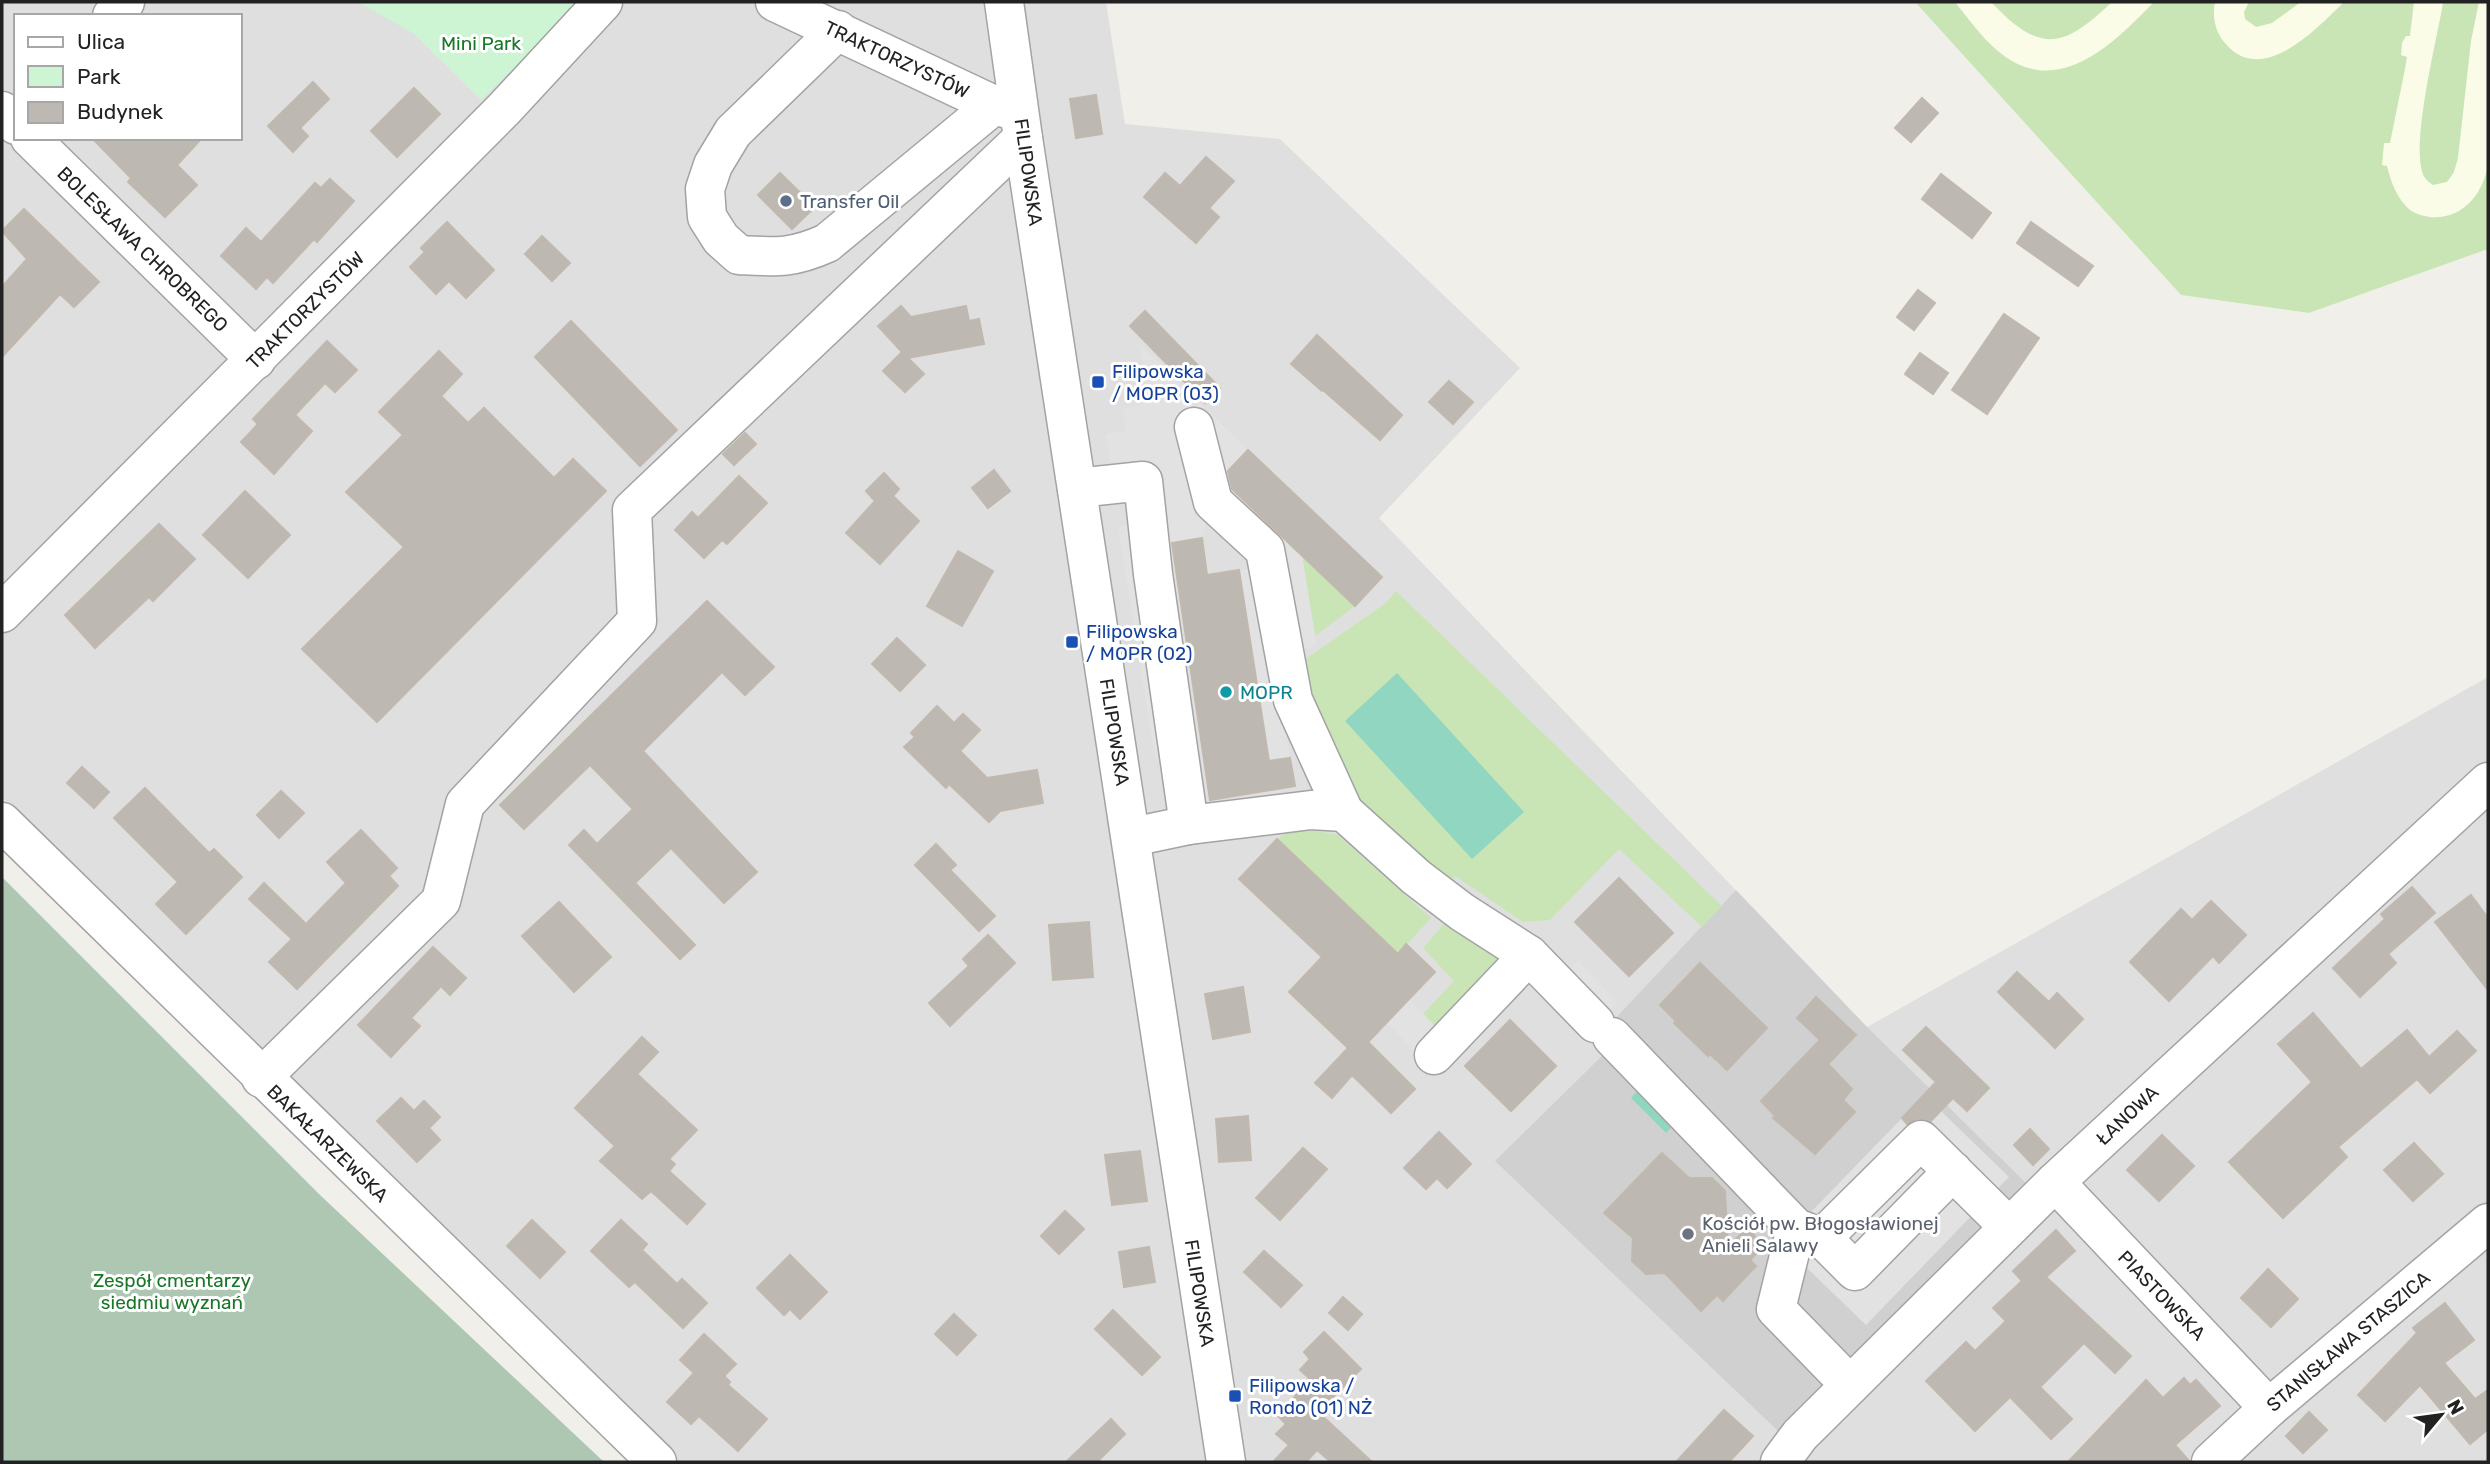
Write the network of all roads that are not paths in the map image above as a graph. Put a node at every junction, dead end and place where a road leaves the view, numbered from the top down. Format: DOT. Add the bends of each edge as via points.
graph roads {
  1 [pos="603,2"];
  2 [pos="775,2"];
  3 [pos="1004,2"];
  4 [pos="838,30"];
  5 [pos="1012,118"];
  6 [pos="32,140"];
  7 [pos="256,360"];
  8 [pos="1194,427"];
  9 [pos="1077,488"];
  10 [pos="2,613"];
  11 [pos="2488,782"];
  12 [pos="1343,812"];
  13 [pos="2,822"];
  14 [pos="1189,825"];
  15 [pos="1132,836"];
  16 [pos="1529,955"];
  17 [pos="1434,1055"];
  18 [pos="261,1078"];
  19 [pos="2054,1182"];
  20 [pos="2488,1223"];
  21 [pos="2009,1227"];
  22 [pos="1809,1233"];
  23 [pos="1850,1385"];
  24 [pos="2269,1408"];
  25 [pos="657,1462"];
  26 [pos="1226,1462"];
  27 [pos="1780,1462"];
  28 [pos="2211,1462"];
  1 -- 7 [label="street, TRAKTORZYSTÓW"];
  2 -- 4 [label="street, TRAKTORZYSTÓW"];
  3 -- 5 [label="street, FILIPOWSKA"];
  4 -- 5 [label="street, TRAKTORZYSTÓW"];
  4 -- 5 [label="street" via="733,132 713,165 705,189 707,217 738,256 804,254 827,243"];
  5 -- 9 [label="street, FILIPOWSKA"];
  5 -- 18 [label="street" via="632,510 637,621 465,804 441,901"];
  6 -- 7 [label="street, BOLESŁAWA CHROBREGO"];
  7 -- 10 [label="street, TRAKTORZYSTÓW"];
  8 -- 12 [label="street" via="1213,502 1265,550 1293,700"];
  9 -- 14 [label="street" via="1143,481"];
  9 -- 15 [label="street, FILIPOWSKA"];
  11 -- 19 [label="street, ŁANOWA"];
  12 -- 14 [label="street" via="1311,810"];
  12 -- 16 [label="street" via="1416,877"];
  13 -- 18 [label="street, BAKAŁARZEWSKA"];
  14 -- 15 [label="street"];
  15 -- 26 [label="street, FILIPOWSKA"];
  16 -- 17 [label="street"];
  16 -- 22 [label="street"];
  18 -- 25 [label="street, BAKAŁARZEWSKA"];
  19 -- 21 [label="street, ŁANOWA"];
  19 -- 24 [label="street, PIASTOWSKA"];
  20 -- 24 [label="street, STANISŁAWA STASZICA"];
  21 -- 22 [label="street" via="1922,1140"];
  21 -- 23 [label="street, ŁANOWA"];
  22 -- 23 [label="street" via="1776,1309"];
  23 -- 27 [label="street, ŁANOWA"];
  24 -- 28 [label="street, STANISŁAWA STASZICA"];
}
